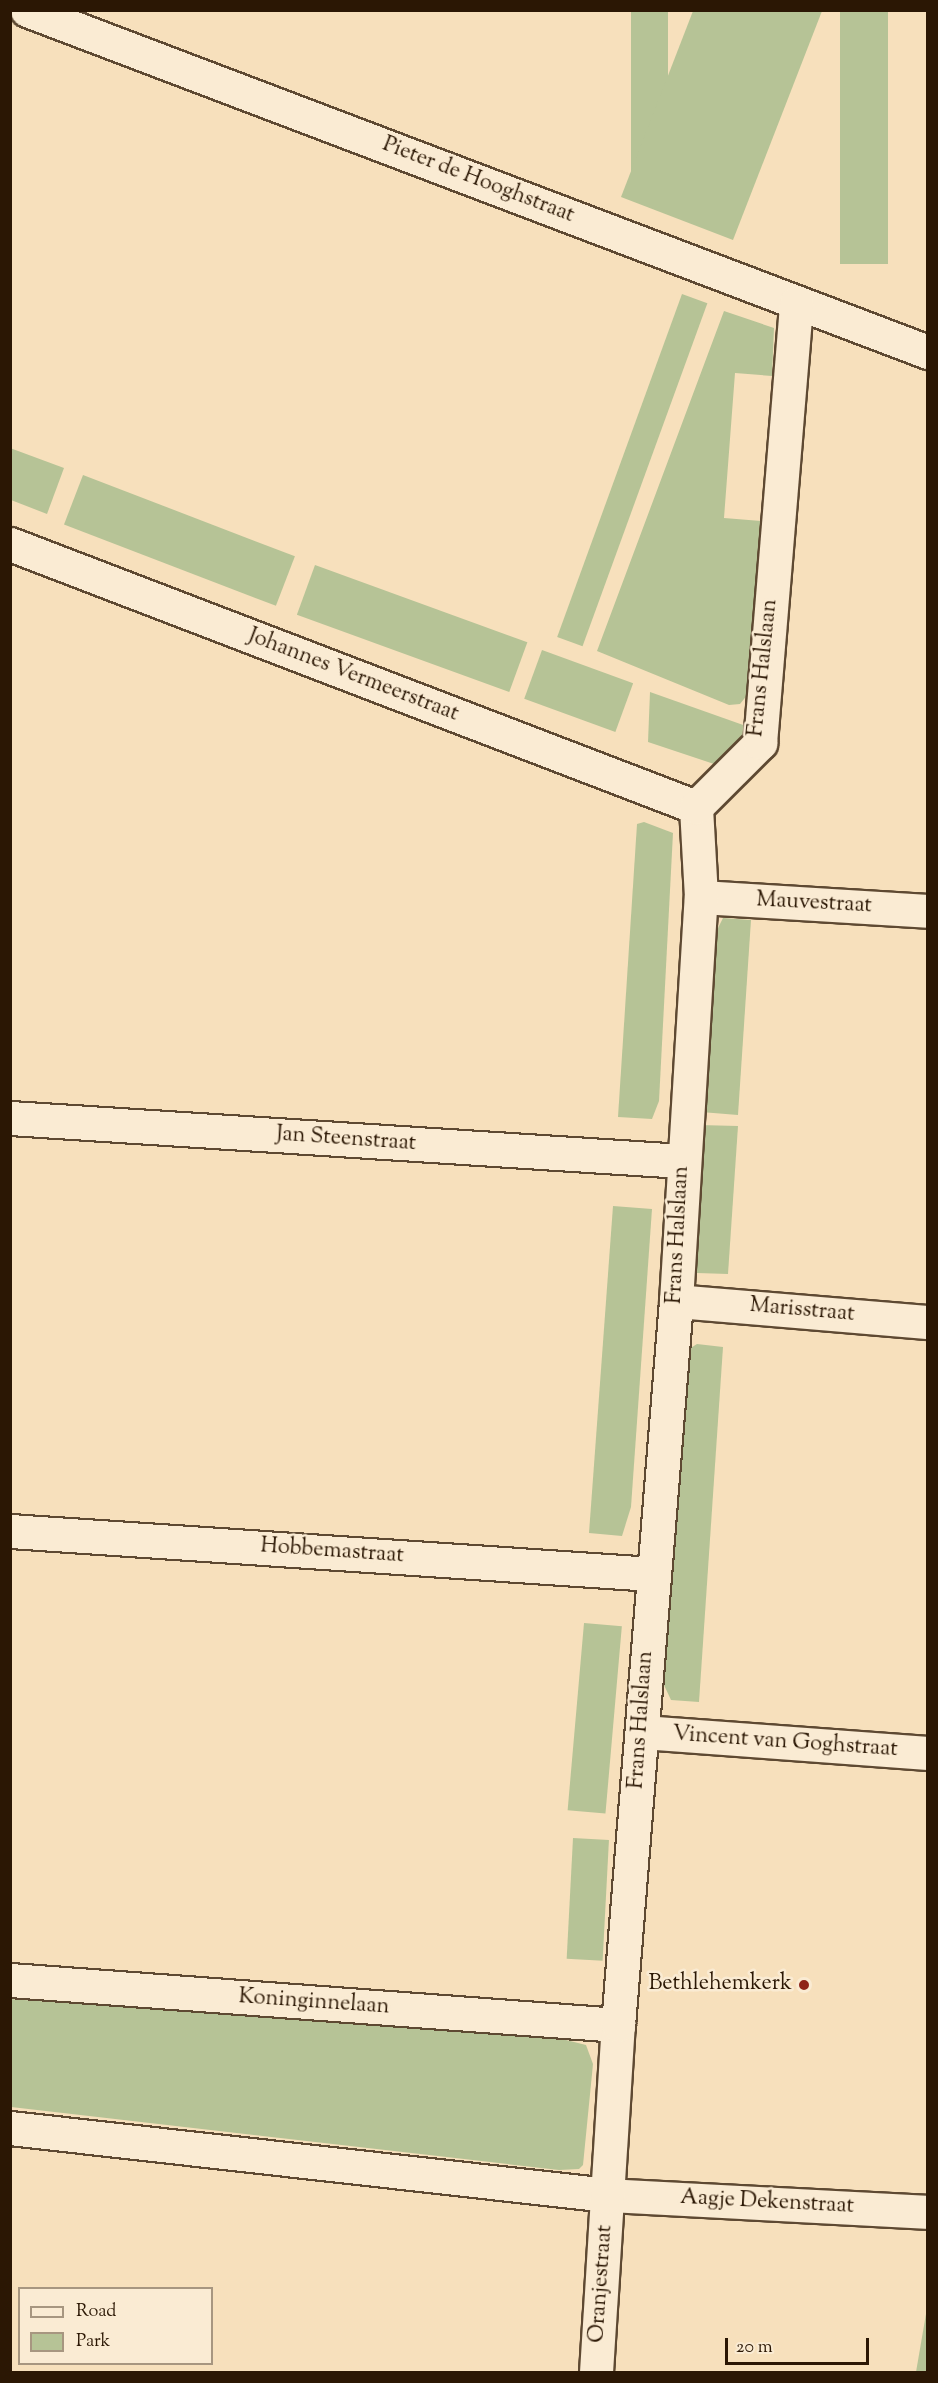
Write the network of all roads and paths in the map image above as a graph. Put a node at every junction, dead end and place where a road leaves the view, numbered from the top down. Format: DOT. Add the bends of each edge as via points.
graph roads {
  1 [pos="27,10"];
  2 [pos="796,302"];
  3 [pos="927,352"];
  4 [pos="10,544"];
  5 [pos="696,807"];
  6 [pos="701,897"];
  7 [pos="927,910"];
  8 [pos="10,1118"];
  9 [pos="682,1161"];
  10 [pos="676,1301"];
  11 [pos="927,1322"];
  12 [pos="10,1531"];
  13 [pos="653,1574"];
  14 [pos="642,1732"];
  15 [pos="927,1753"];
  16 [pos="10,1980"];
  17 [pos="618,2025"];
  18 [pos="10,2128"];
  19 [pos="607,2195"];
  20 [pos="927,2212"];
  21 [pos="596,2373"];
  1 -- 2 [label="street, Pieter de Hooghstraat"];
  2 -- 3 [label="street, Pieter de Hooghstraat"];
  2 -- 5 [label="street, Frans Halslaan" via="760,743"];
  4 -- 5 [label="street, Johannes Vermeerstraat"];
  5 -- 6 [label="street, Frans Halslaan"];
  6 -- 7 [label="street, Mauvestraat"];
  6 -- 9 [label="street, Frans Halslaan"];
  8 -- 9 [label="street, Jan Steenstraat"];
  9 -- 10 [label="street, Frans Halslaan"];
  10 -- 11 [label="street, Marisstraat"];
  10 -- 13 [label="street, Frans Halslaan"];
  12 -- 13 [label="street, Hobbemastraat"];
  13 -- 14 [label="street, Frans Halslaan"];
  14 -- 15 [label="street, Vincent van Goghstraat"];
  14 -- 17 [label="street, Frans Halslaan"];
  16 -- 17 [label="street, Koninginnelaan"];
  17 -- 19 [label="street, Frans Halslaan"];
  18 -- 19 [label="street"];
  19 -- 20 [label="street, Aagje Dekenstraat"];
  19 -- 21 [label="street, Oranjestraat"];
}
